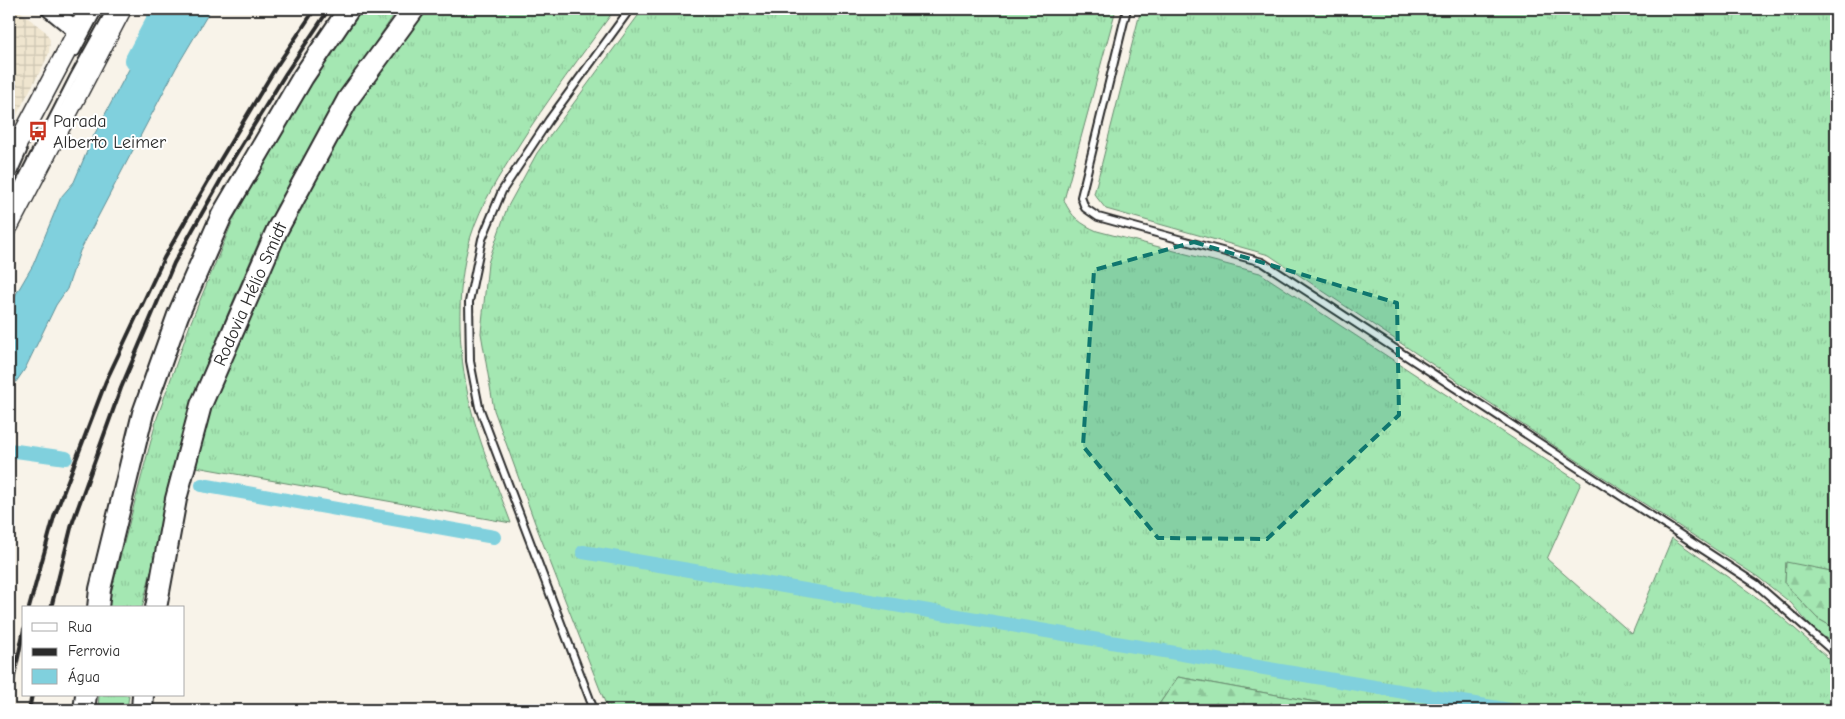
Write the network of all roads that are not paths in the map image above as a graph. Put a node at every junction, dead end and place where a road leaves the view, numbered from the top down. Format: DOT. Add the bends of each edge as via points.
graph roads {
  1 [pos="50,9"];
  2 [pos="89,9"];
  3 [pos="99,9"];
  4 [pos="112,9"];
  5 [pos="122,9"];
  6 [pos="349,9"];
  7 [pos="414,9"];
  8 [pos="630,9"];
  9 [pos="1127,9"];
  10 [pos="78,31"];
  11 [pos="74,55"];
  12 [pos="26,145"];
  13 [pos="9,160"];
  14 [pos="9,182"];
  15 [pos="9,204"];
  16 [pos="9,226"];
  17 [pos="98,606"];
  18 [pos="156,606"];
  19 [pos="1836,654"];
  20 [pos="86,696"];
  21 [pos="143,696"];
  22 [pos="84,710"];
  23 [pos="142,710"];
  24 [pos="594,710"];
  1 -- 10 [label="street"];
  2 -- 10 [label="main road"];
  3 -- 11 [label="lane"];
  4 -- 15 [label="lane"];
  5 -- 16 [label="main road"];
  6 -- 17 [label="main road" via="303,77 222,215 178,315 143,413"];
  7 -- 18 [label="main road, Rodovia Hélio Smidt" via="348,99 277,230 205,397 176,499"];
  8 -- 24 [label="lane" via="502,191 482,239 469,302 470,361 479,407"];
  9 -- 19 [label="lane" via="1081,197 1085,208 1098,217 1262,262 1756,584"];
  10 -- 13 [label="main road"];
  12 -- 14 [label="lane"];
  20 -- 22 [label="main road"];
  21 -- 23 [label="main road"];
}
